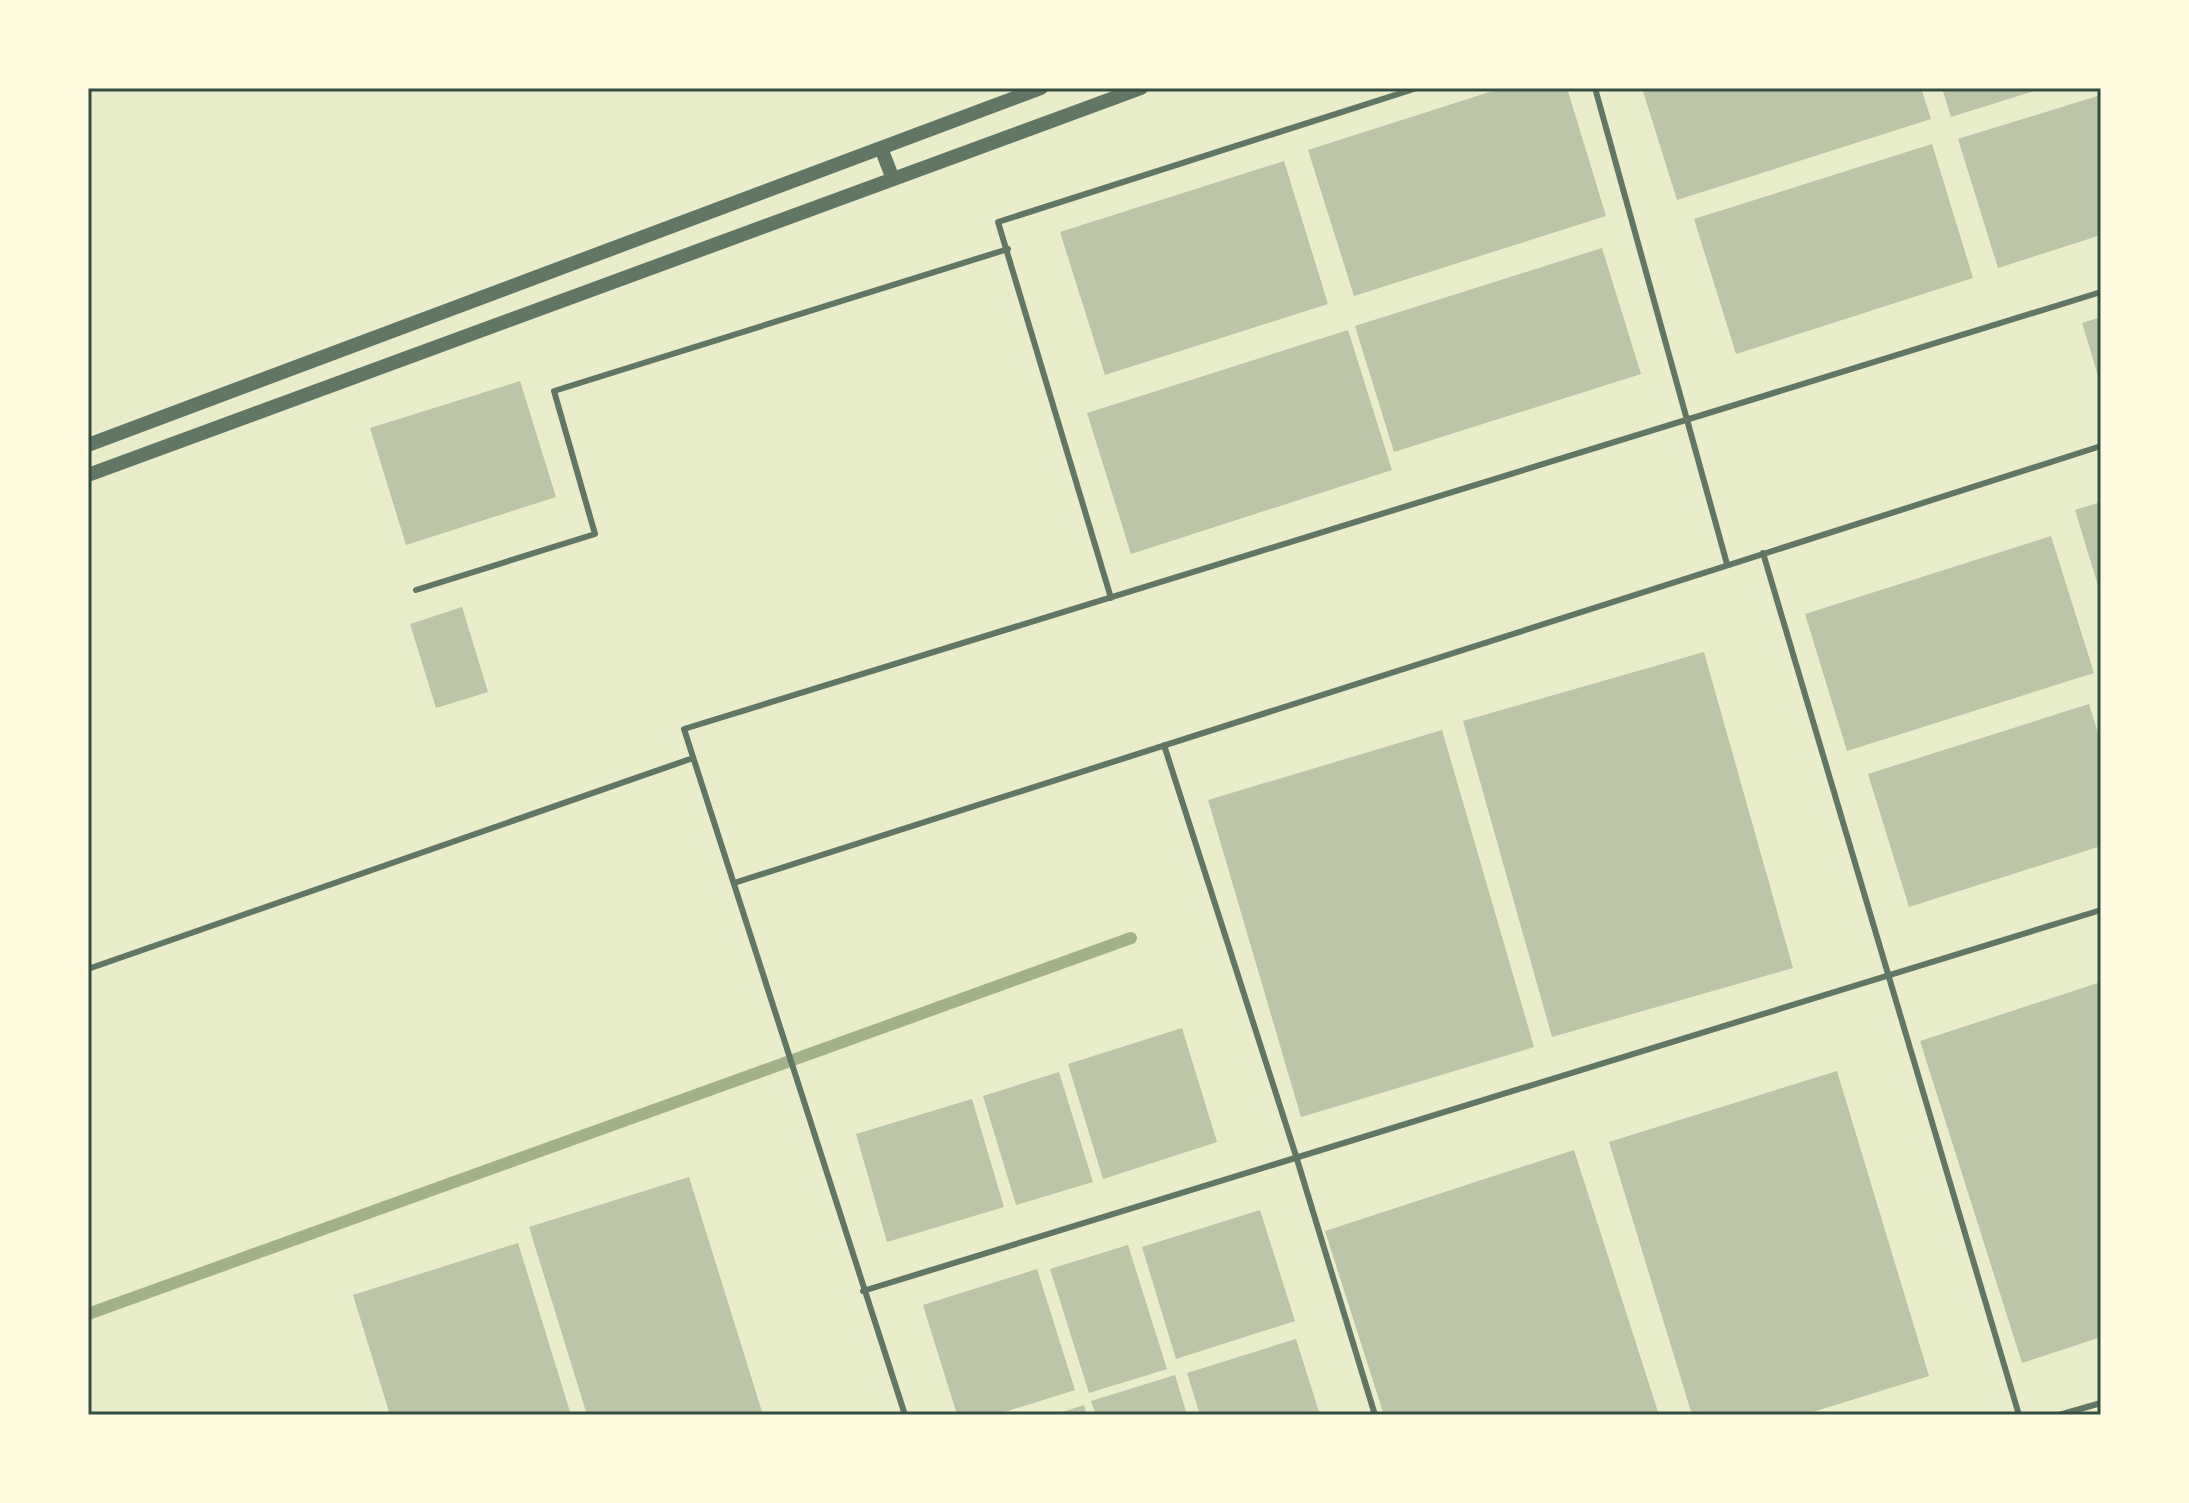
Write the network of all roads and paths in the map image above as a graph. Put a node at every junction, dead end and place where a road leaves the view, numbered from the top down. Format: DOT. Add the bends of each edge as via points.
graph roads {
  1 [pos="1041,88"];
  2 [pos="1141,88"];
  3 [pos="1417,88"];
  4 [pos="1595,88"];
  5 [pos="881,148"];
  6 [pos="893,179"];
  7 [pos="1008,249"];
  8 [pos="2101,292"];
  9 [pos="262,380"];
  10 [pos="272,408"];
  11 [pos="1687,420"];
  12 [pos="88,445"];
  13 [pos="2101,446"];
  14 [pos="88,475"];
  15 [pos="1763,553"];
  16 [pos="1727,564"];
  17 [pos="416,590"];
  18 [pos="1111,598"];
  19 [pos="1164,745"];
  20 [pos="693,758"];
  21 [pos="734,883"];
  22 [pos="2101,910"];
  23 [pos="88,969"];
  24 [pos="1889,976"];
  25 [pos="1296,1156"];
  26 [pos="863,1291"];
  27 [pos="2101,1403"];
  28 [pos="905,1415"];
  29 [pos="1375,1415"];
  30 [pos="2019,1415"];
  31 [pos="2059,1415"];
  1 -- 5 [label="street"];
  2 -- 6 [label="street"];
  3 -- 7 [label="lane" via="998,222"];
  4 -- 11 [label="lane"];
  5 -- 6 [label="street"];
  5 -- 9 [label="street"];
  6 -- 10 [label="street"];
  7 -- 17 [label="lane" via="554,391 595,534"];
  7 -- 18 [label="lane"];
  8 -- 11 [label="lane"];
  9 -- 10 [label="street"];
  9 -- 12 [label="street"];
  10 -- 14 [label="street"];
  11 -- 16 [label="lane"];
  11 -- 18 [label="lane"];
  13 -- 15 [label="lane"];
  15 -- 16 [label="lane"];
  15 -- 24 [label="lane"];
  16 -- 19 [label="lane"];
  18 -- 20 [label="lane" via="684,729"];
  19 -- 21 [label="lane"];
  19 -- 25 [label="lane"];
  20 -- 21 [label="lane"];
  20 -- 23 [label="lane"];
  21 -- 26 [label="lane"];
  22 -- 24 [label="lane"];
  24 -- 25 [label="lane"];
  24 -- 30 [label="lane"];
  25 -- 26 [label="lane"];
  25 -- 29 [label="lane"];
  26 -- 28 [label="lane"];
  27 -- 31 [label="lane"];
}
